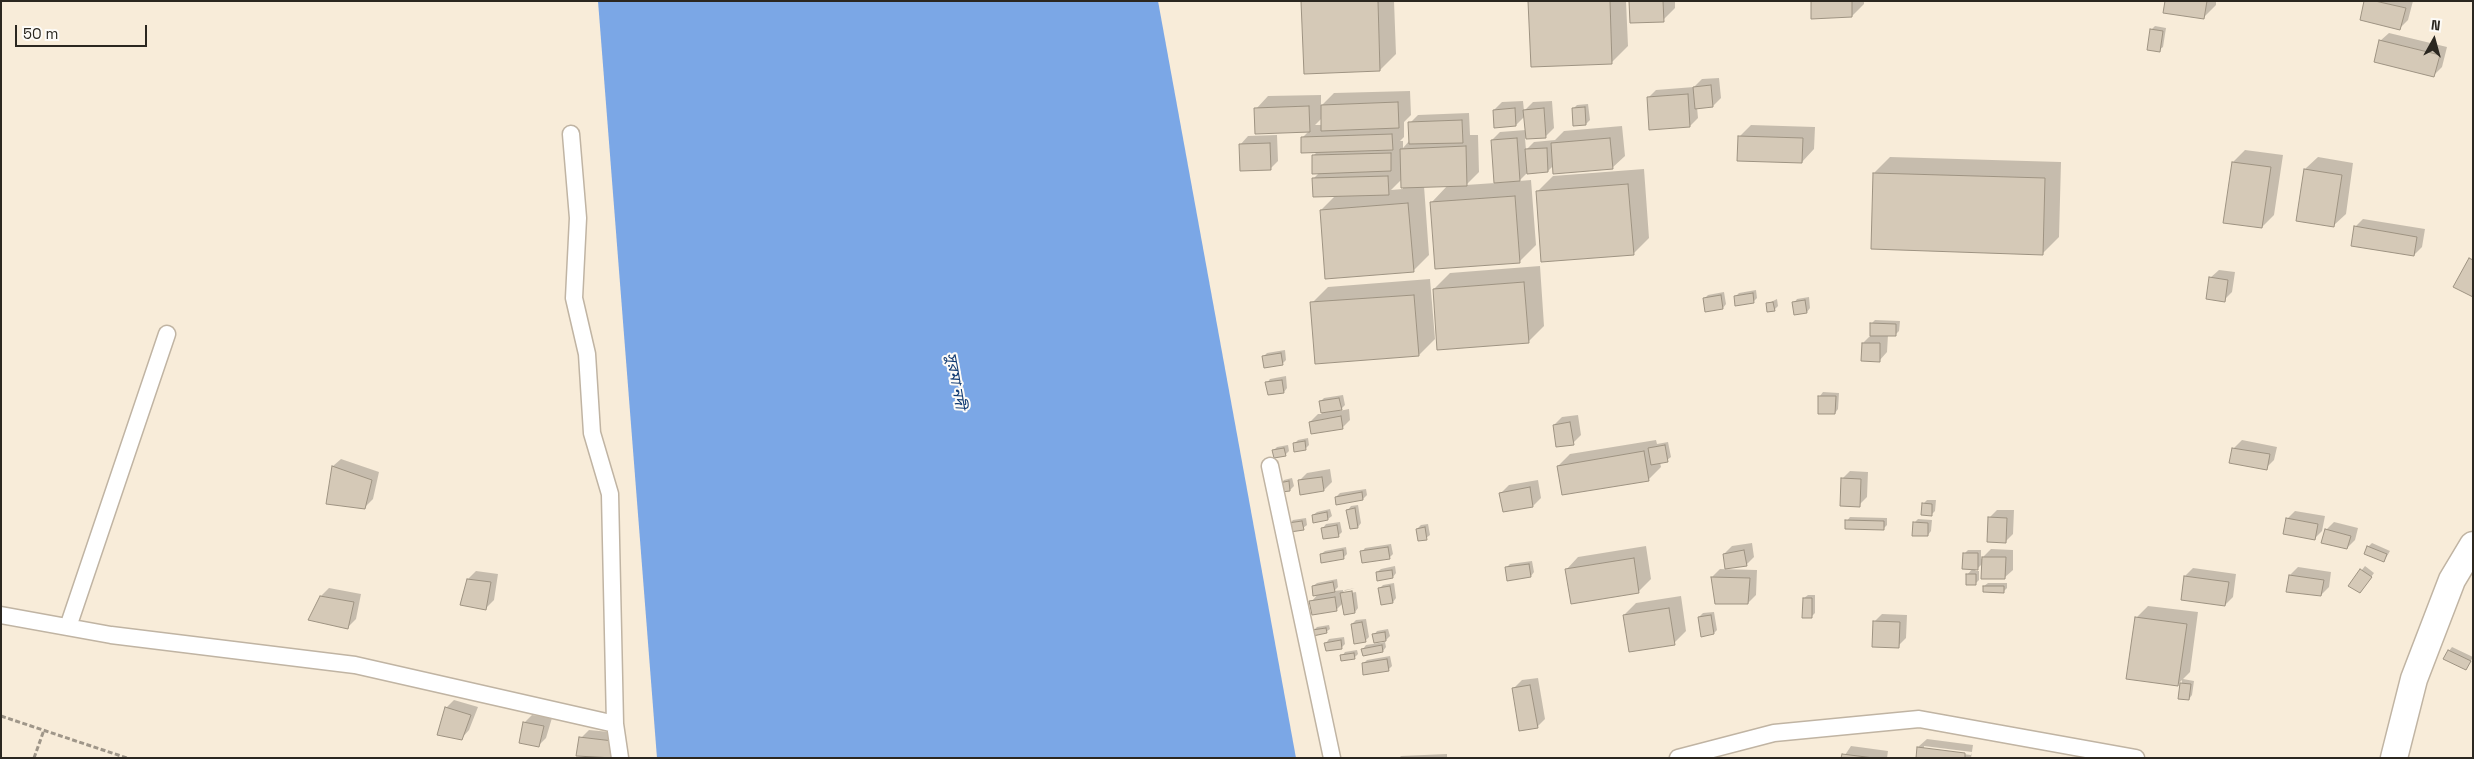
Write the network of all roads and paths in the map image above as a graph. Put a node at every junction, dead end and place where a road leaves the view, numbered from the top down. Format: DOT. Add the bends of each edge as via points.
graph roads {
  1 [pos="571,134"];
  2 [pos="167,334"];
  3 [pos="1270,466"];
  4 [pos="2473,545"];
  5 [pos="1,615"];
  6 [pos="68,627"];
  7 [pos="1,716"];
  8 [pos="615,724"];
  9 [pos="44,730"];
  10 [pos="34,758"];
  11 [pos="127,758"];
  12 [pos="620,758"];
  13 [pos="1332,758"];
  14 [pos="1678,758"];
  15 [pos="2136,758"];
  16 [pos="2394,758"];
  1 -- 8 [label="street" via="578,218 574,298 587,354 592,433 610,494"];
  2 -- 6 [label="street"];
  3 -- 13 [label="street"];
  4 -- 16 [label="main road" via="2452,580 2414,679"];
  5 -- 6 [label="street"];
  6 -- 8 [label="street" via="355,665"];
  7 -- 9 [label="path"];
  8 -- 12 [label="street"];
  9 -- 10 [label="path"];
  9 -- 11 [label="path"];
  14 -- 15 [label="street" via="1774,733 1918,719"];
}
